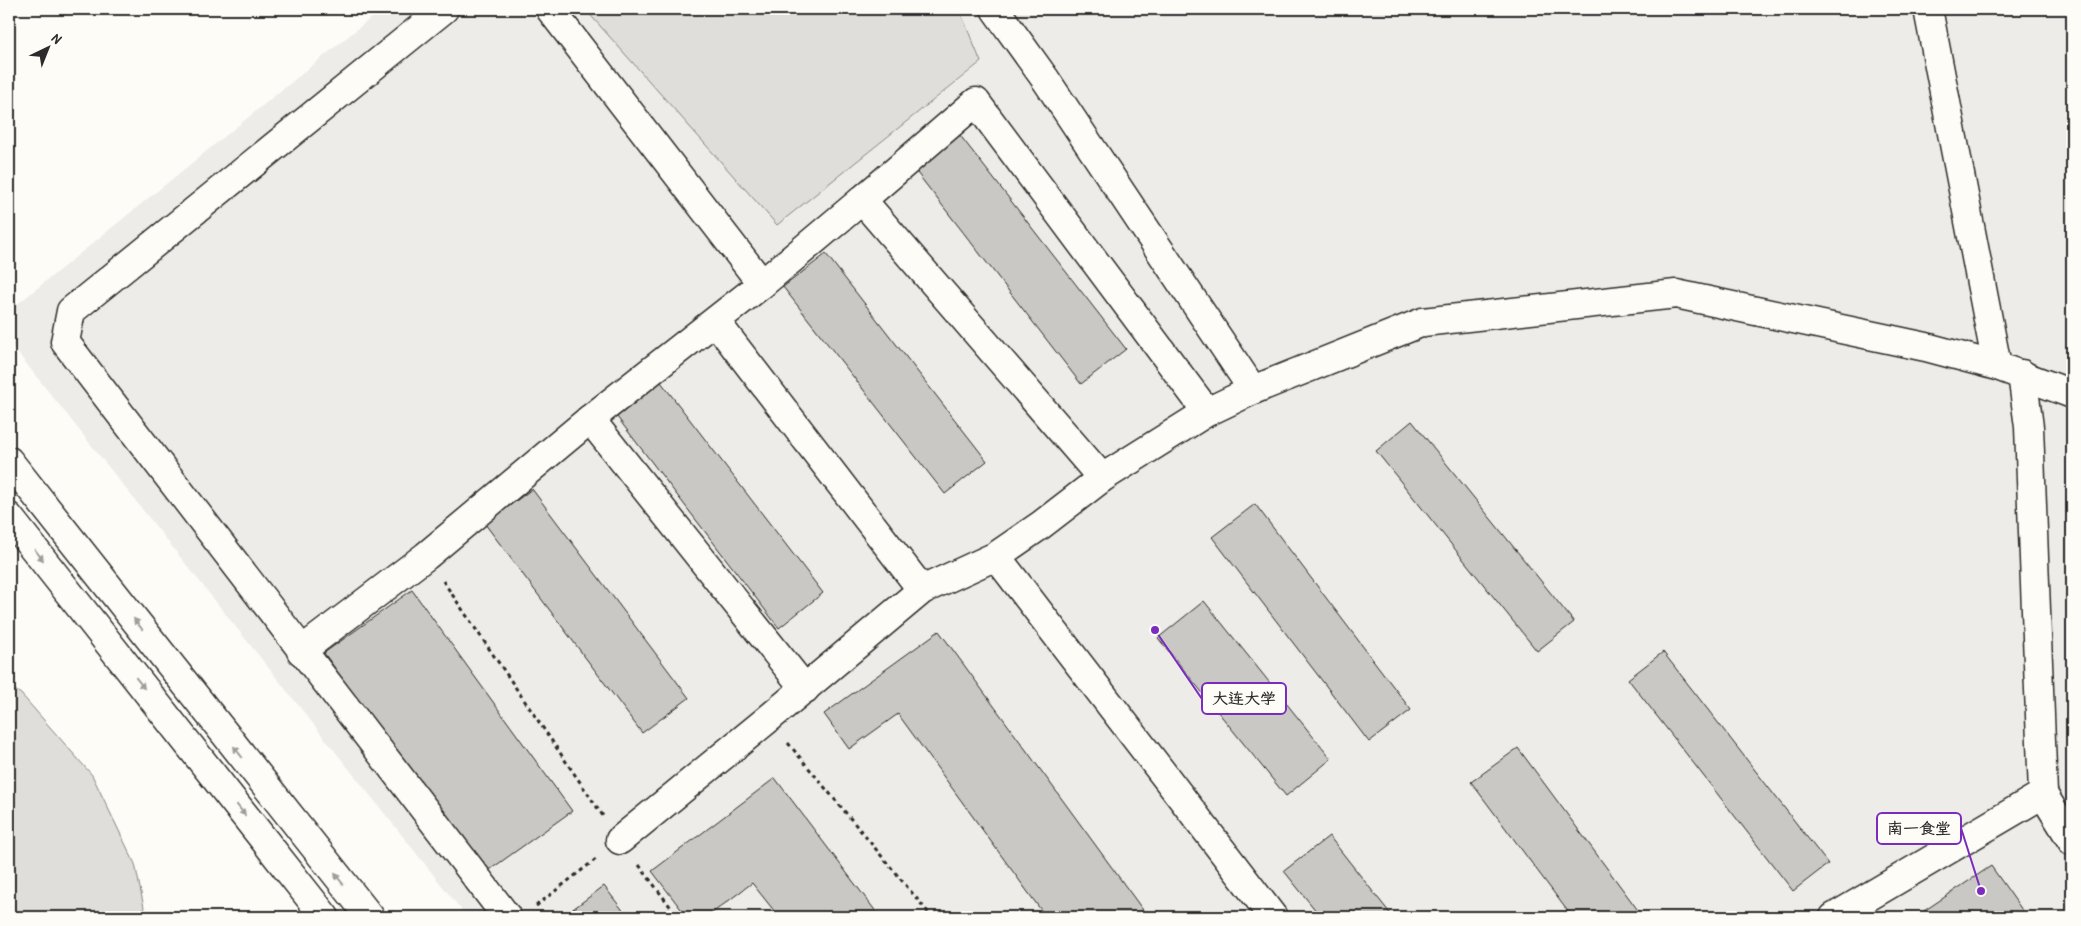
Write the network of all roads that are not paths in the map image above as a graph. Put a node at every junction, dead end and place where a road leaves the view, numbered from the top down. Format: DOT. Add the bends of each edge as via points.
graph roads {
  1 [pos="444,9"];
  2 [pos="550,9"];
  3 [pos="995,9"];
  4 [pos="1928,9"];
  5 [pos="862,200"];
  6 [pos="762,284"];
  7 [pos="716,322"];
  8 [pos="2009,370"];
  9 [pos="1253,390"];
  10 [pos="2072,394"];
  11 [pos="1207,412"];
  12 [pos="590,420"];
  13 [pos="9,462"];
  14 [pos="1102,478"];
  15 [pos="37,497"];
  16 [pos="9,509"];
  17 [pos="9,517"];
  18 [pos="996,556"];
  19 [pos="922,590"];
  20 [pos="302,651"];
  21 [pos="805,689"];
  22 [pos="2043,794"];
  23 [pos="620,840"];
  24 [pos="2072,841"];
  25 [pos="518,914"];
  26 [pos="325,917"];
  27 [pos="370,917"];
  28 [pos="1273,917"];
  29 [pos="1834,917"];
  1 -- 20 [label="street" via="71,311 65,342"];
  2 -- 6 [label="street"];
  3 -- 9 [label="street"];
  4 -- 8 [label="street"];
  5 -- 6 [label="street"];
  5 -- 11 [label="street" via="976,102"];
  5 -- 14 [label="street"];
  6 -- 7 [label="street"];
  7 -- 12 [label="street"];
  7 -- 19 [label="street"];
  8 -- 9 [label="street" via="1926,347 1676,294 1423,322"];
  8 -- 10 [label="street"];
  8 -- 22 [label="street" via="2029,427"];
  9 -- 11 [label="street"];
  11 -- 14 [label="street"];
  12 -- 20 [label="street" via="426,556"];
  12 -- 21 [label="street"];
  13 -- 15 [label="street"];
  14 -- 18 [label="street"];
  15 -- 16 [label="street"];
  27 -- 15 [label="street, one-way"];
  17 -- 26 [label="street, one-way"];
  18 -- 19 [label="street"];
  18 -- 28 [label="street"];
  19 -- 21 [label="street"];
  20 -- 25 [label="street"];
  21 -- 23 [label="street"];
  22 -- 24 [label="street"];
  22 -- 29 [label="street"];
}
